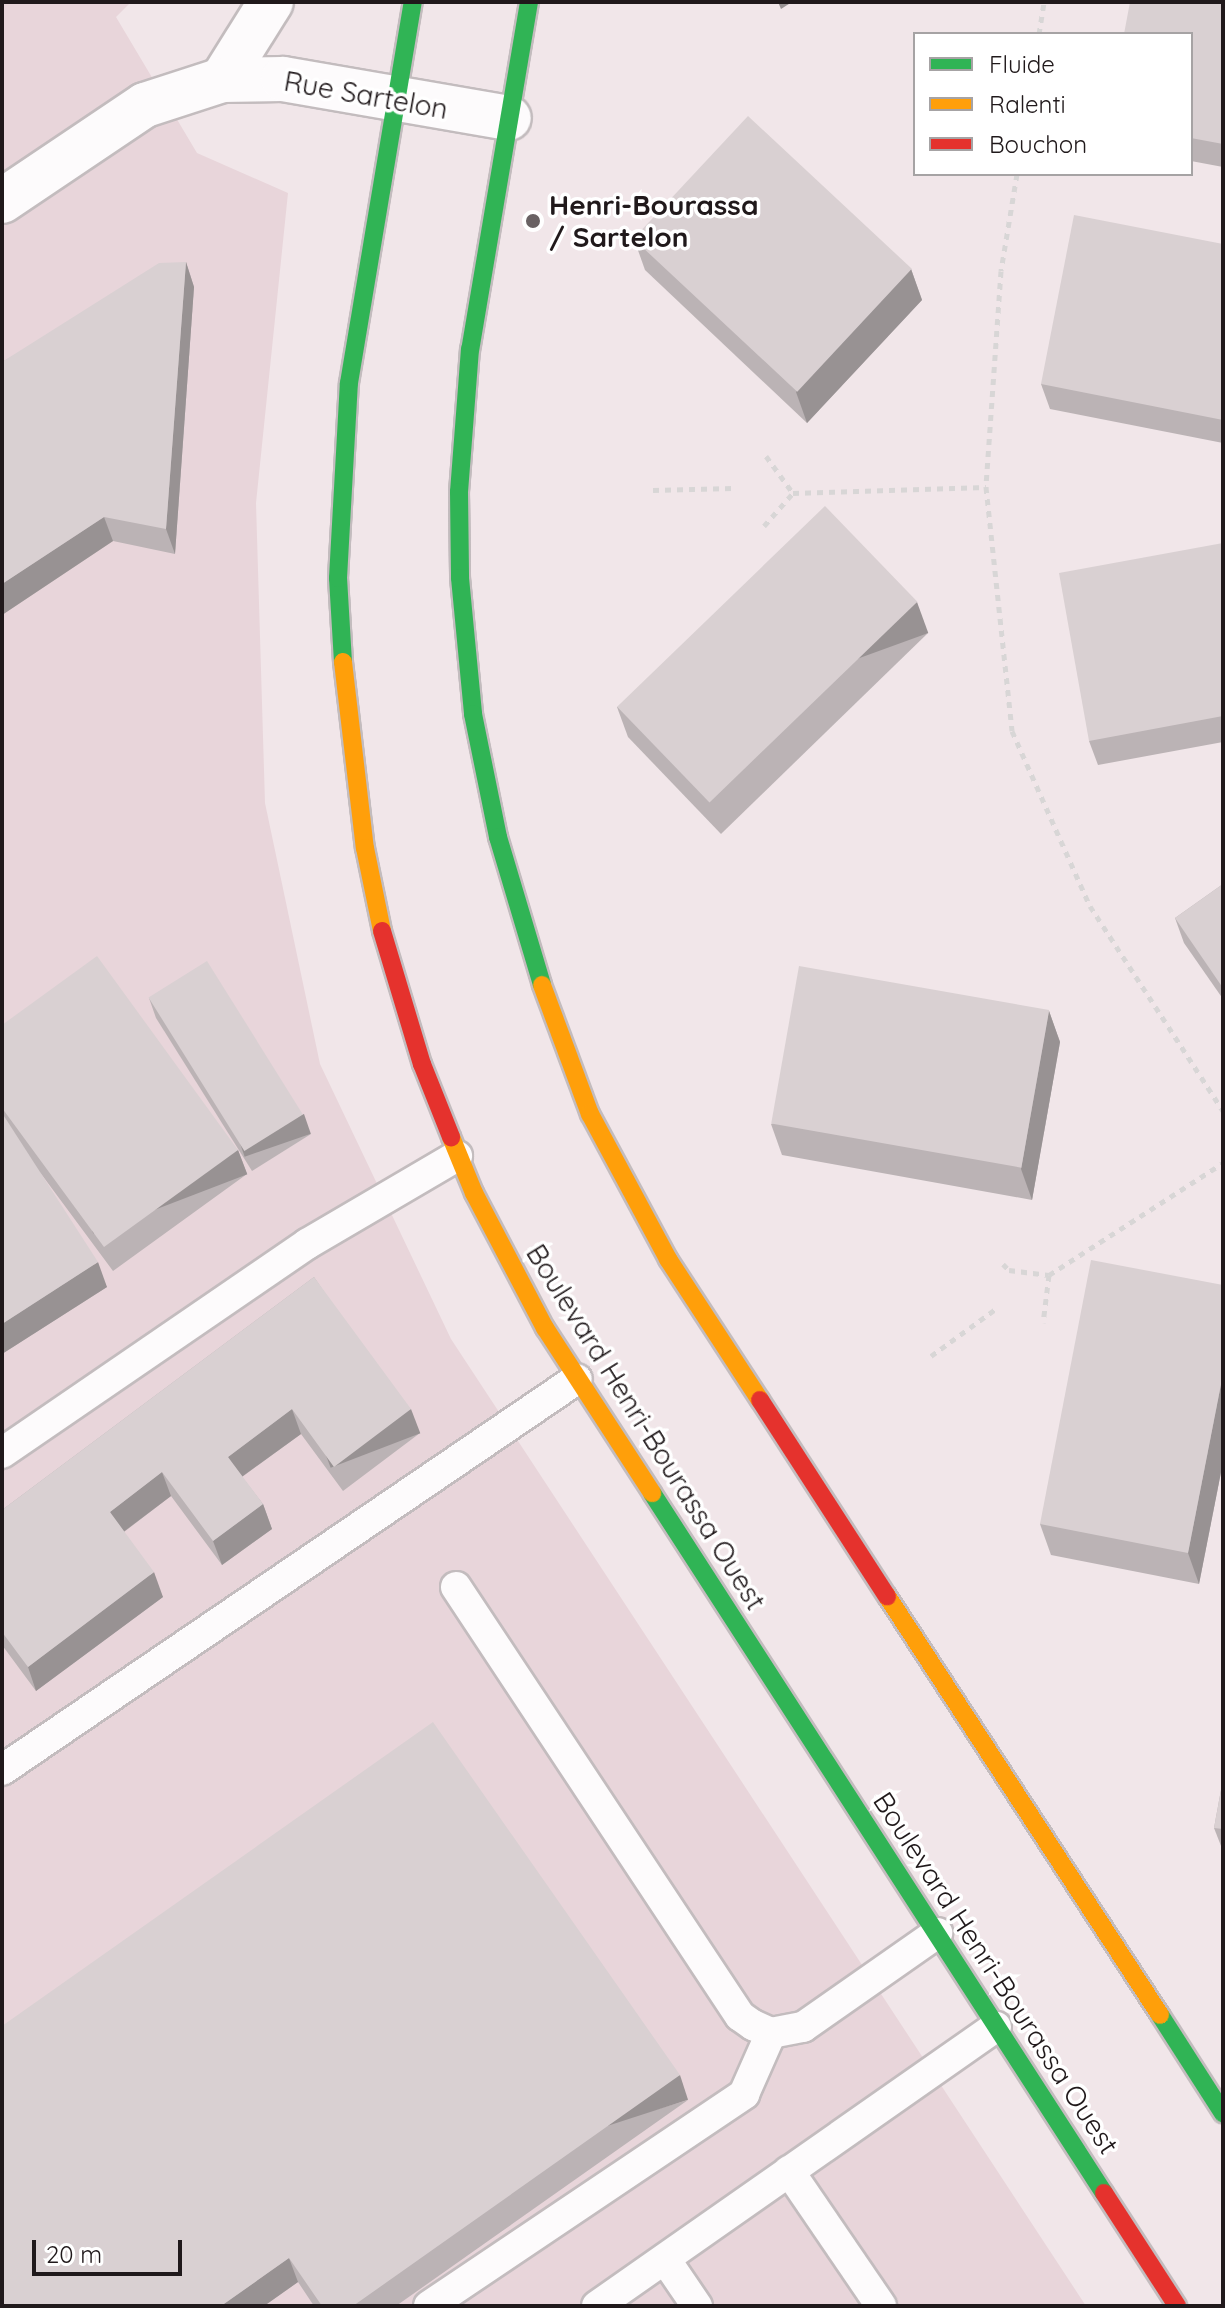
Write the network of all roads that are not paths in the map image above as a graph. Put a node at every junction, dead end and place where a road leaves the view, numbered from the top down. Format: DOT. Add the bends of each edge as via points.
graph roads {
  1 [pos="271,2"];
  2 [pos="413,2"];
  3 [pos="529,2"];
  4 [pos="222,80"];
  5 [pos="395,101"];
  6 [pos="509,118"];
  7 [pos="2,201"];
  8 [pos="457,1156"];
  9 [pos="577,1379"];
  10 [pos="2,1453"];
  11 [pos="456,1587"];
  12 [pos="2,1770"];
  13 [pos="937,1933"];
  14 [pos="996,2027"];
  15 [pos="771,2033"];
  16 [pos="1223,2113"];
  17 [pos="789,2171"];
  18 [pos="665,2259"];
  19 [pos="429,2306"];
  20 [pos="597,2306"];
  21 [pos="697,2306"];
  22 [pos="881,2306"];
  23 [pos="1177,2306"];
  1 -- 4 [label="street"];
  2 -- 5 [label="main road, Boulevard Henri-Bourassa Ouest"];
  3 -- 6 [label="main road"];
  4 -- 5 [label="street, Rue Sartelon" via="283,79"];
  4 -- 7 [label="street, Rue Sartelon" via="145,105"];
  5 -- 6 [label="street, Rue Sartelon"];
  5 -- 8 [label="main road, Boulevard Henri-Bourassa Ouest" via="349,383 339,524 341,652 354,780 379,920 417,1050"];
  6 -- 16 [label="main road" via="470,349 459,492 460,578 485,779 548,1006 590,1114 698,1308"];
  8 -- 9 [label="main road, Boulevard Henri-Bourassa Ouest" via="510,1267"];
  8 -- 10 [label="lane" via="307,1244"];
  9 -- 12 [label="lane"];
  9 -- 13 [label="main road, Boulevard Henri-Bourassa Ouest"];
  11 -- 15 [label="lane" via="740,2016"];
  13 -- 14 [label="main road, Boulevard Henri-Bourassa Ouest"];
  13 -- 15 [label="lane" via="814,2020"];
  14 -- 17 [label="lane"];
  14 -- 23 [label="main road, Boulevard Henri-Bourassa Ouest"];
  15 -- 19 [label="lane" via="744,2094"];
  17 -- 18 [label="lane"];
  17 -- 22 [label="lane"];
  18 -- 20 [label="lane"];
  18 -- 21 [label="lane"];
}
